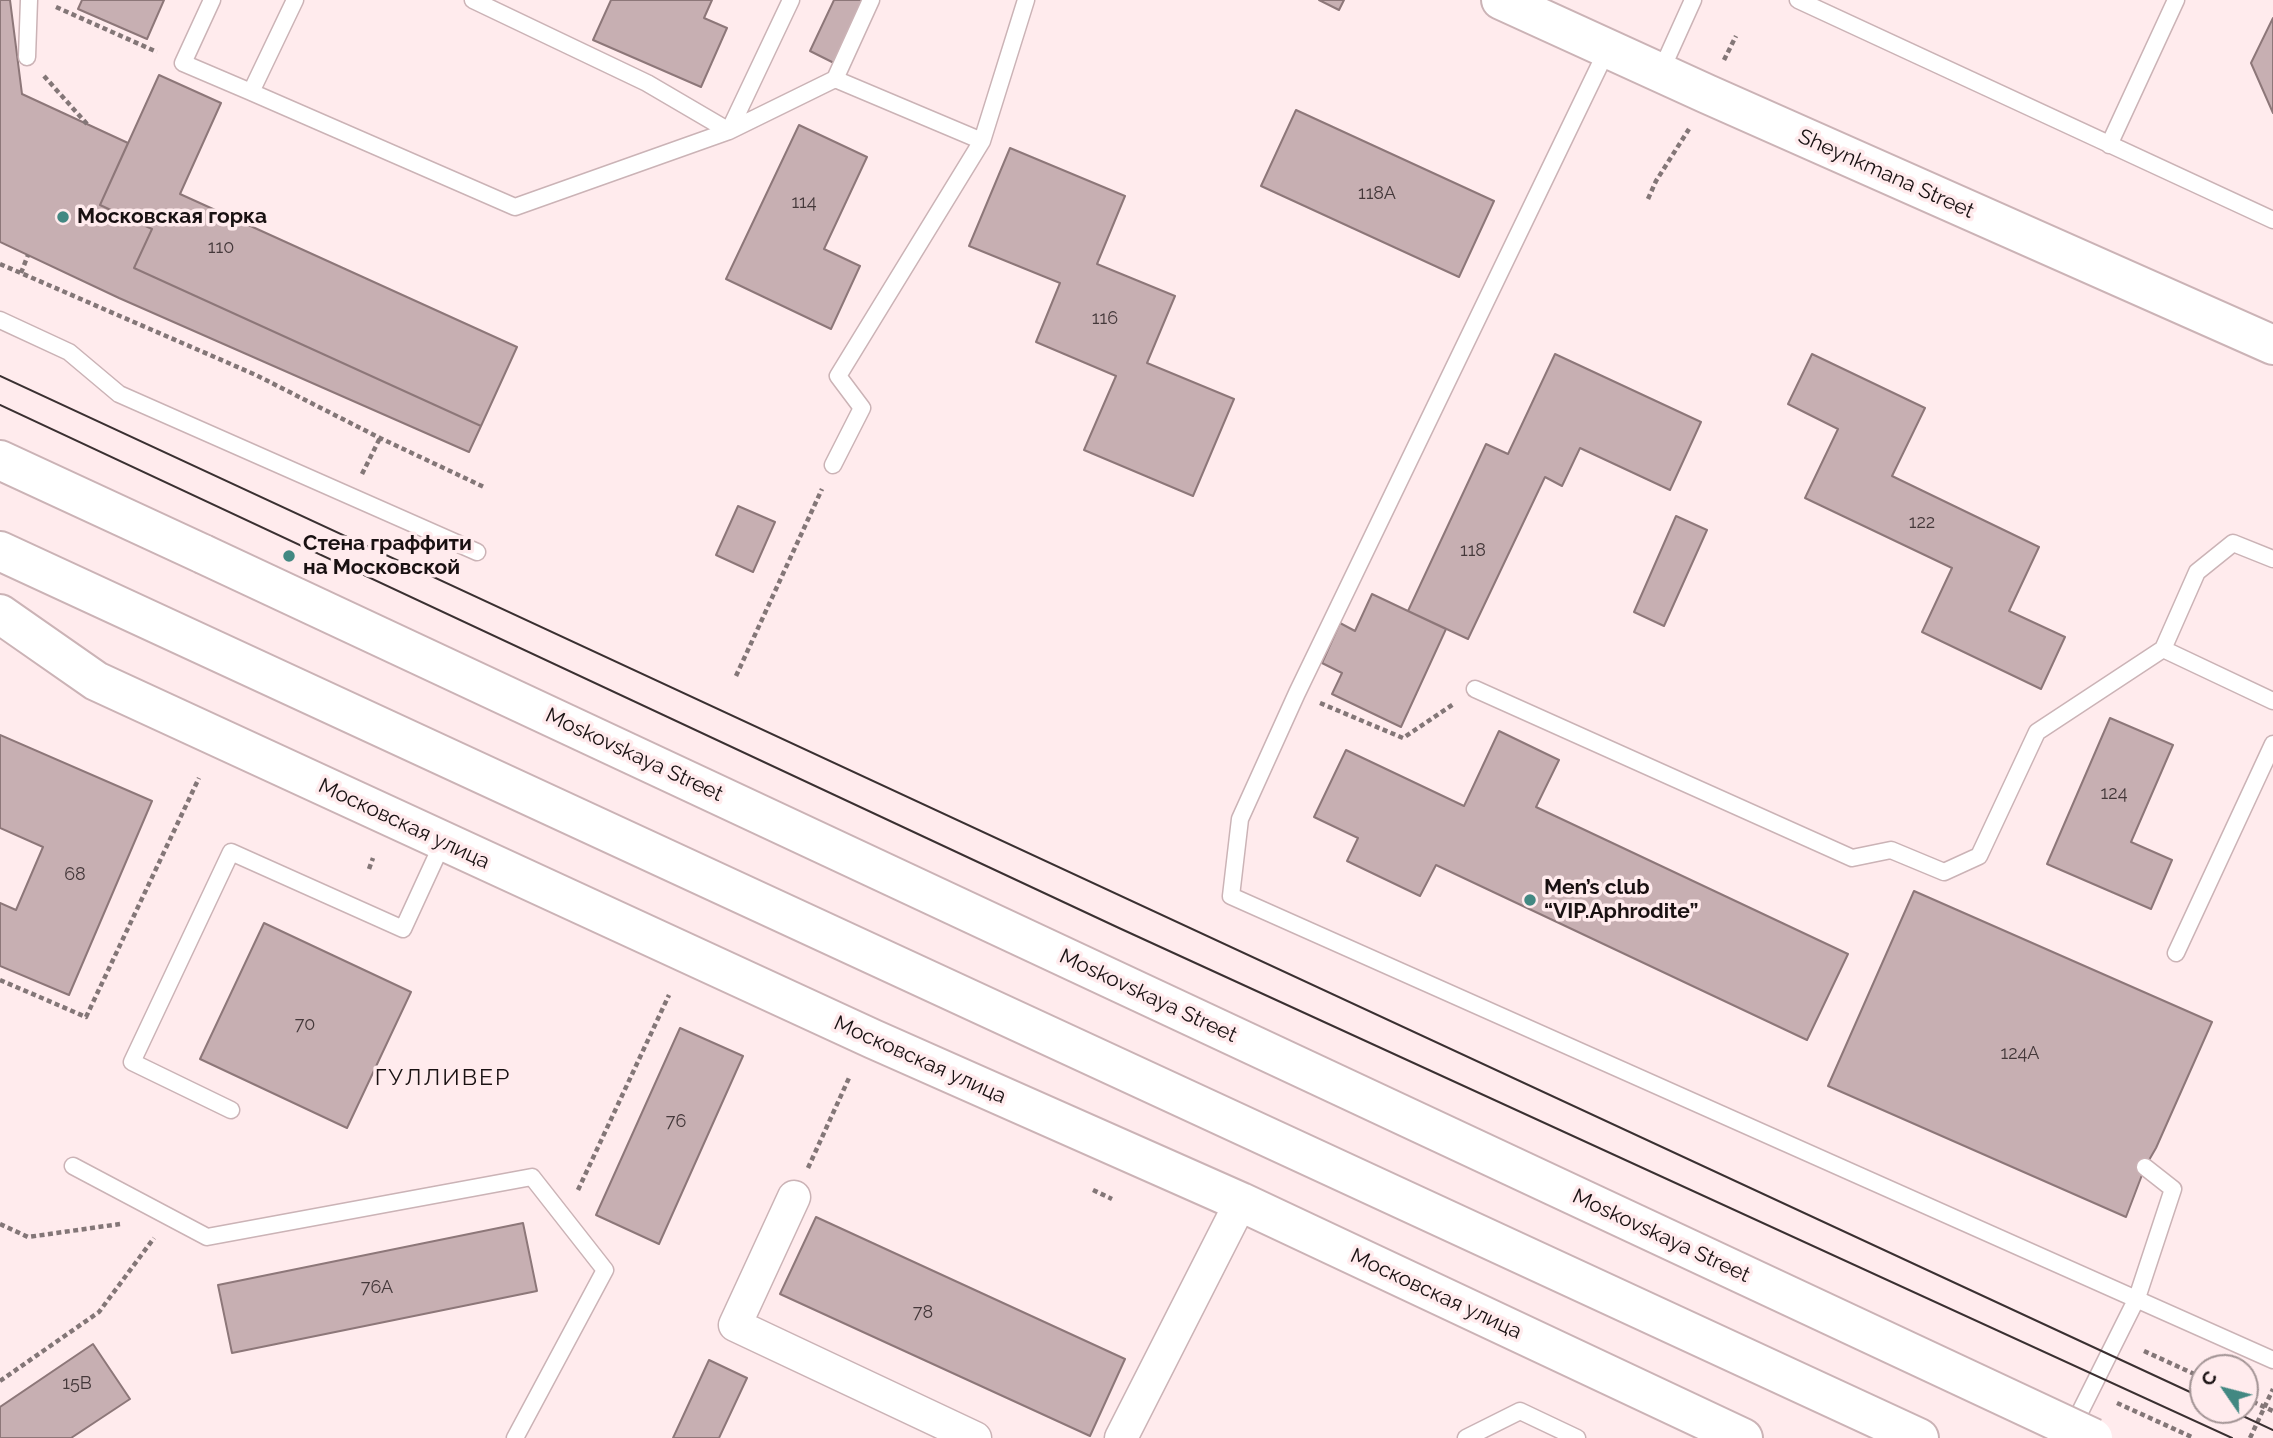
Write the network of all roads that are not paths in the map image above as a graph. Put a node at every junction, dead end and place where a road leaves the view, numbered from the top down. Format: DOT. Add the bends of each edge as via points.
graph roads {
  1 [pos="212,0"];
  2 [pos="295,0"];
  3 [pos="473,0"];
  4 [pos="791,0"];
  5 [pos="871,0"];
  6 [pos="1026,0"];
  7 [pos="1501,0"];
  8 [pos="1693,0"];
  9 [pos="1798,0"];
  10 [pos="2176,0"];
  11 [pos="37,1"];
  12 [pos="1607,50"];
  13 [pos="27,57"];
  14 [pos="1661,71"];
  15 [pos="835,79"];
  16 [pos="251,92"];
  17 [pos="729,131"];
  18 [pos="982,141"];
  19 [pos="2109,145"];
  20 [pos="2273,220"];
  21 [pos="0,320"];
  22 [pos="2273,345"];
  23 [pos="0,460"];
  24 [pos="833,465"];
  25 [pos="0,551"];
  26 [pos="477,552"];
  27 [pos="2273,559"];
  28 [pos="0,614"];
  29 [pos="2163,649"];
  30 [pos="1475,689"];
  31 [pos="2273,701"];
  32 [pos="2273,744"];
  33 [pos="443,842"];
  34 [pos="2176,953"];
  35 [pos="231,1110"];
  36 [pos="73,1166"];
  37 [pos="2146,1167"];
  38 [pos="794,1197"];
  39 [pos="1241,1202"];
  40 [pos="2137,1298"];
  41 [pos="2273,1360"];
  42 [pos="516,1438"];
  43 [pos="975,1438"];
  44 [pos="1121,1438"];
  45 [pos="1466,1438"];
  46 [pos="1577,1438"];
  47 [pos="1743,1438"];
  48 [pos="1919,1438"];
  49 [pos="2067,1438"];
  50 [pos="2093,1438"];
  1 -- 16 [label="lane" via="183,63"];
  2 -- 16 [label="lane"];
  3 -- 17 [label="lane" via="647,83"];
  4 -- 17 [label="lane"];
  5 -- 15 [label="lane"];
  6 -- 18 [label="lane"];
  7 -- 12 [label="main road, Sheynkmana Street"];
  8 -- 14 [label="lane"];
  9 -- 19 [label="lane"];
  10 -- 19 [label="lane"];
  11 -- 13 [label="lane"];
  12 -- 14 [label="main road, Sheynkmana Street"];
  12 -- 40 [label="lane" via="1240,819 1231,896"];
  14 -- 22 [label="main road, Sheynkmana Street"];
  15 -- 17 [label="lane"];
  15 -- 18 [label="lane"];
  16 -- 17 [label="lane" via="515,207"];
  18 -- 24 [label="lane" via="838,376 862,408"];
  19 -- 20 [label="lane"];
  21 -- 26 [label="lane" via="69,352 119,394"];
  23 -- 50 [label="main road, Moskovskaya Street, bridge"];
  25 -- 48 [label="main road"];
  27 -- 29 [label="lane" via="2233,543 2197,572"];
  28 -- 33 [label="main road, Московская улица" via="96,681"];
  29 -- 30 [label="lane" via="2037,732 1979,856 1944,872 1891,850 1852,858"];
  29 -- 31 [label="lane"];
  32 -- 34 [label="lane"];
  33 -- 35 [label="lane" via="402,929 231,852 132,1062"];
  33 -- 39 [label="main road, Московская улица"];
  36 -- 42 [label="lane" via="207,1237 531,1177 605,1270"];
  37 -- 40 [label="lane" via="2174,1189"];
  38 -- 43 [label="street" via="735,1325"];
  39 -- 44 [label="street"];
  39 -- 47 [label="main road, Московская улица" via="1694,1422"];
  40 -- 41 [label="lane"];
  40 -- 49 [label="lane"];
  45 -- 46 [label="lane" via="1520,1411"];
}
